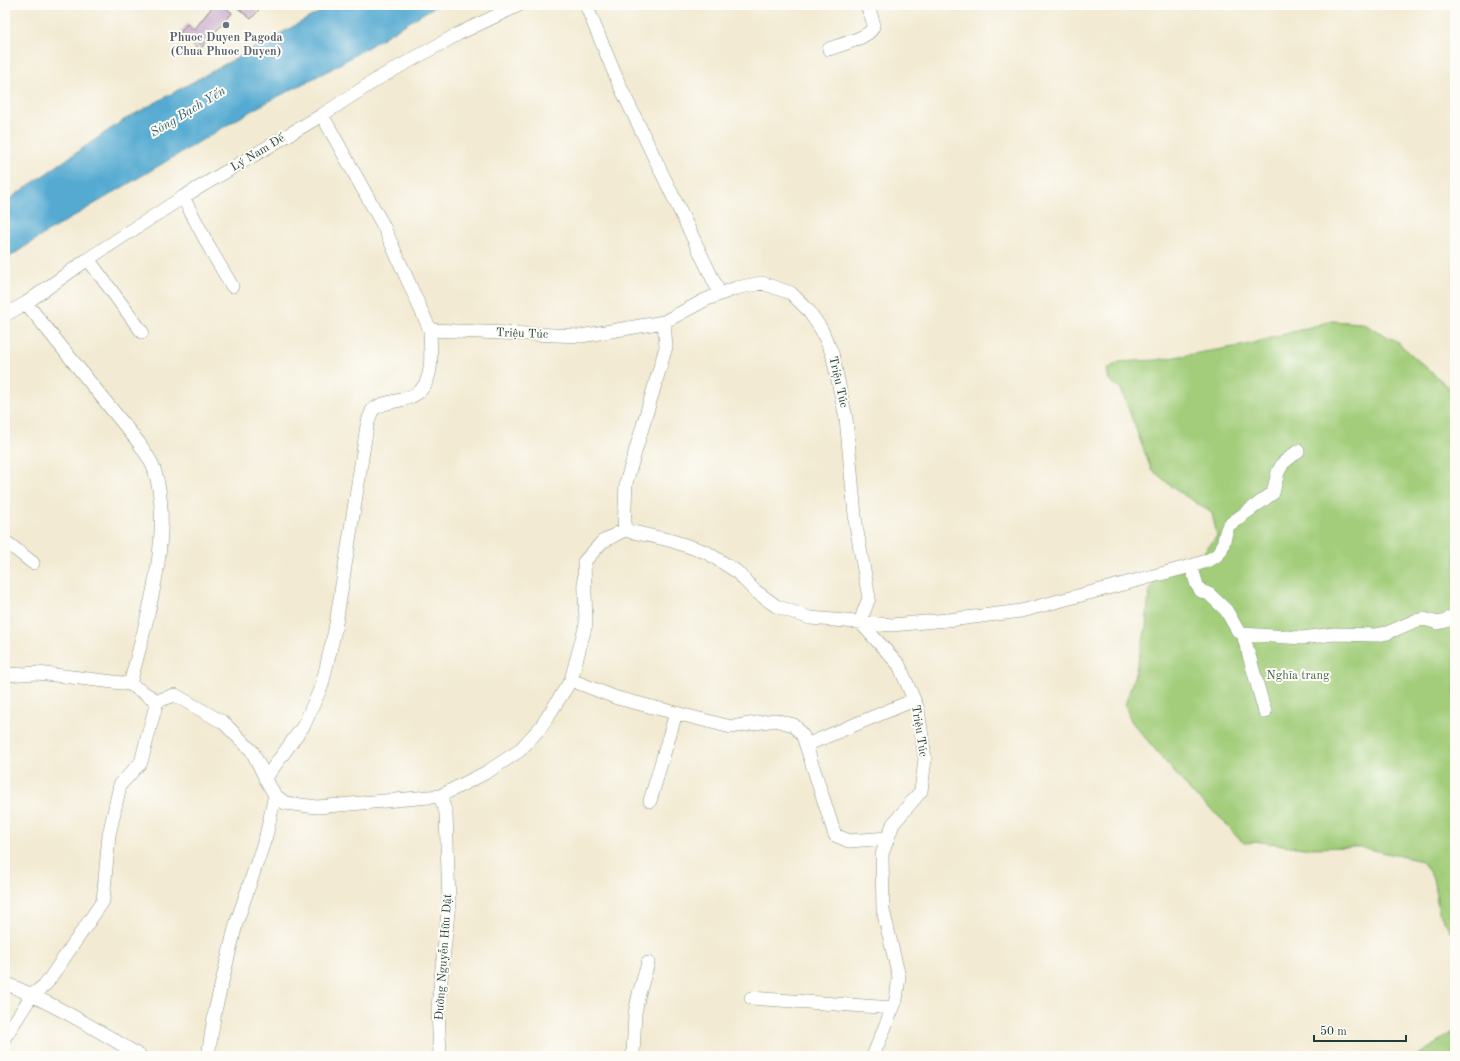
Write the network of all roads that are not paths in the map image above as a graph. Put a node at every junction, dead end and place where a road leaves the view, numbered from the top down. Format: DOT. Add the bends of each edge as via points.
graph roads {
  1 [pos="519,5"];
  2 [pos="586,5"];
  3 [pos="866,5"];
  4 [pos="830,49"];
  5 [pos="322,115"];
  6 [pos="183,197"];
  7 [pos="88,259"];
  8 [pos="232,286"];
  9 [pos="720,294"];
  10 [pos="26,303"];
  11 [pos="5,315"];
  12 [pos="664,322"];
  13 [pos="430,330"];
  14 [pos="142,332"];
  15 [pos="1298,452"];
  16 [pos="624,530"];
  17 [pos="5,541"];
  18 [pos="33,563"];
  19 [pos="1191,566"];
  20 [pos="1455,614"];
  21 [pos="860,622"];
  22 [pos="1243,634"];
  23 [pos="5,677"];
  24 [pos="571,680"];
  25 [pos="130,684"];
  26 [pos="157,700"];
  27 [pos="914,700"];
  28 [pos="1265,712"];
  29 [pos="676,713"];
  30 [pos="806,746"];
  31 [pos="265,779"];
  32 [pos="275,795"];
  33 [pos="440,796"];
  34 [pos="650,801"];
  35 [pos="888,838"];
  36 [pos="648,963"];
  37 [pos="5,983"];
  38 [pos="32,995"];
  39 [pos="751,998"];
  40 [pos="893,1008"];
  41 [pos="5,1037"];
  42 [pos="140,1056"];
  43 [pos="208,1056"];
  44 [pos="440,1056"];
  45 [pos="633,1056"];
  46 [pos="873,1056"];
  1 -- 5 [label="street, Lý Nam Đế" via="458,34 398,67"];
  2 -- 9 [label="street" via="629,106"];
  3 -- 4 [label="street" via="872,17 871,32"];
  5 -- 6 [label="street, Lý Nam Đế"];
  5 -- 13 [label="street" via="383,225"];
  6 -- 7 [label="street, Lý Nam Đế"];
  6 -- 8 [label="street" via="212,254"];
  7 -- 10 [label="street, Lý Nam Đế"];
  7 -- 14 [label="street"];
  9 -- 12 [label="street, Triệu Túc"];
  9 -- 21 [label="street, Triệu Túc" via="762,282 791,293 817,323 832,353 846,418 856,526 868,585 869,598"];
  10 -- 11 [label="street, Lý Nam Đế"];
  10 -- 25 [label="street" via="139,443 154,468 159,487 161,533 148,614"];
  12 -- 13 [label="street, Triệu Túc" via="581,336"];
  12 -- 16 [label="street" via="666,347 626,483"];
  13 -- 31 [label="street" via="430,368 424,386 406,400 385,403 373,410 367,426 335,630 322,685 304,725"];
  15 -- 19 [label="street" via="1284,463 1278,472 1273,493 1229,524 1220,552"];
  16 -- 21 [label="street" via="669,540 706,552 736,571 754,590 776,606 810,618"];
  16 -- 24 [label="street" via="602,542 584,562 586,624"];
  17 -- 18 [label="street"];
  19 -- 21 [label="street" via="1021,611 892,625"];
  19 -- 22 [label="street" via="1201,591 1209,594 1226,610 1238,631"];
  20 -- 22 [label="street" via="1446,621 1438,623 1424,619 1376,635 1335,634 1302,638"];
  21 -- 27 [label="street, Triệu Túc" via="899,665"];
  22 -- 28 [label="street"];
  23 -- 25 [label="street" via="38,673"];
  24 -- 29 [label="street" via="617,698"];
  24 -- 33 [label="street" via="541,727 519,751 487,772"];
  25 -- 26 [label="street"];
  26 -- 31 [label="street" via="175,695 224,723 252,752"];
  26 -- 38 [label="street" via="141,762 120,784 109,835 103,901 46,984"];
  27 -- 30 [label="street"];
  27 -- 35 [label="street, Triệu Túc" via="918,709 925,759 921,791 893,824"];
  29 -- 30 [label="street" via="731,727 775,720 794,724 803,736"];
  29 -- 34 [label="street"];
  30 -- 35 [label="street" via="835,835 849,841"];
  31 -- 32 [label="street"];
  32 -- 33 [label="street" via="285,803 317,807"];
  32 -- 43 [label="street" via="266,836 236,924 215,1011"];
  33 -- 44 [label="street, Đường Nguyễn Hữu Dật" via="446,813 449,903 438,1007"];
  35 -- 40 [label="street, Triệu Túc" via="882,854 883,910 899,977"];
  36 -- 45 [label="street" via="635,1013"];
  37 -- 38 [label="street"];
  38 -- 41 [label="street"];
  38 -- 42 [label="street" via="91,1026"];
  39 -- 40 [label="street"];
  40 -- 46 [label="street, Triệu Túc"];
}
